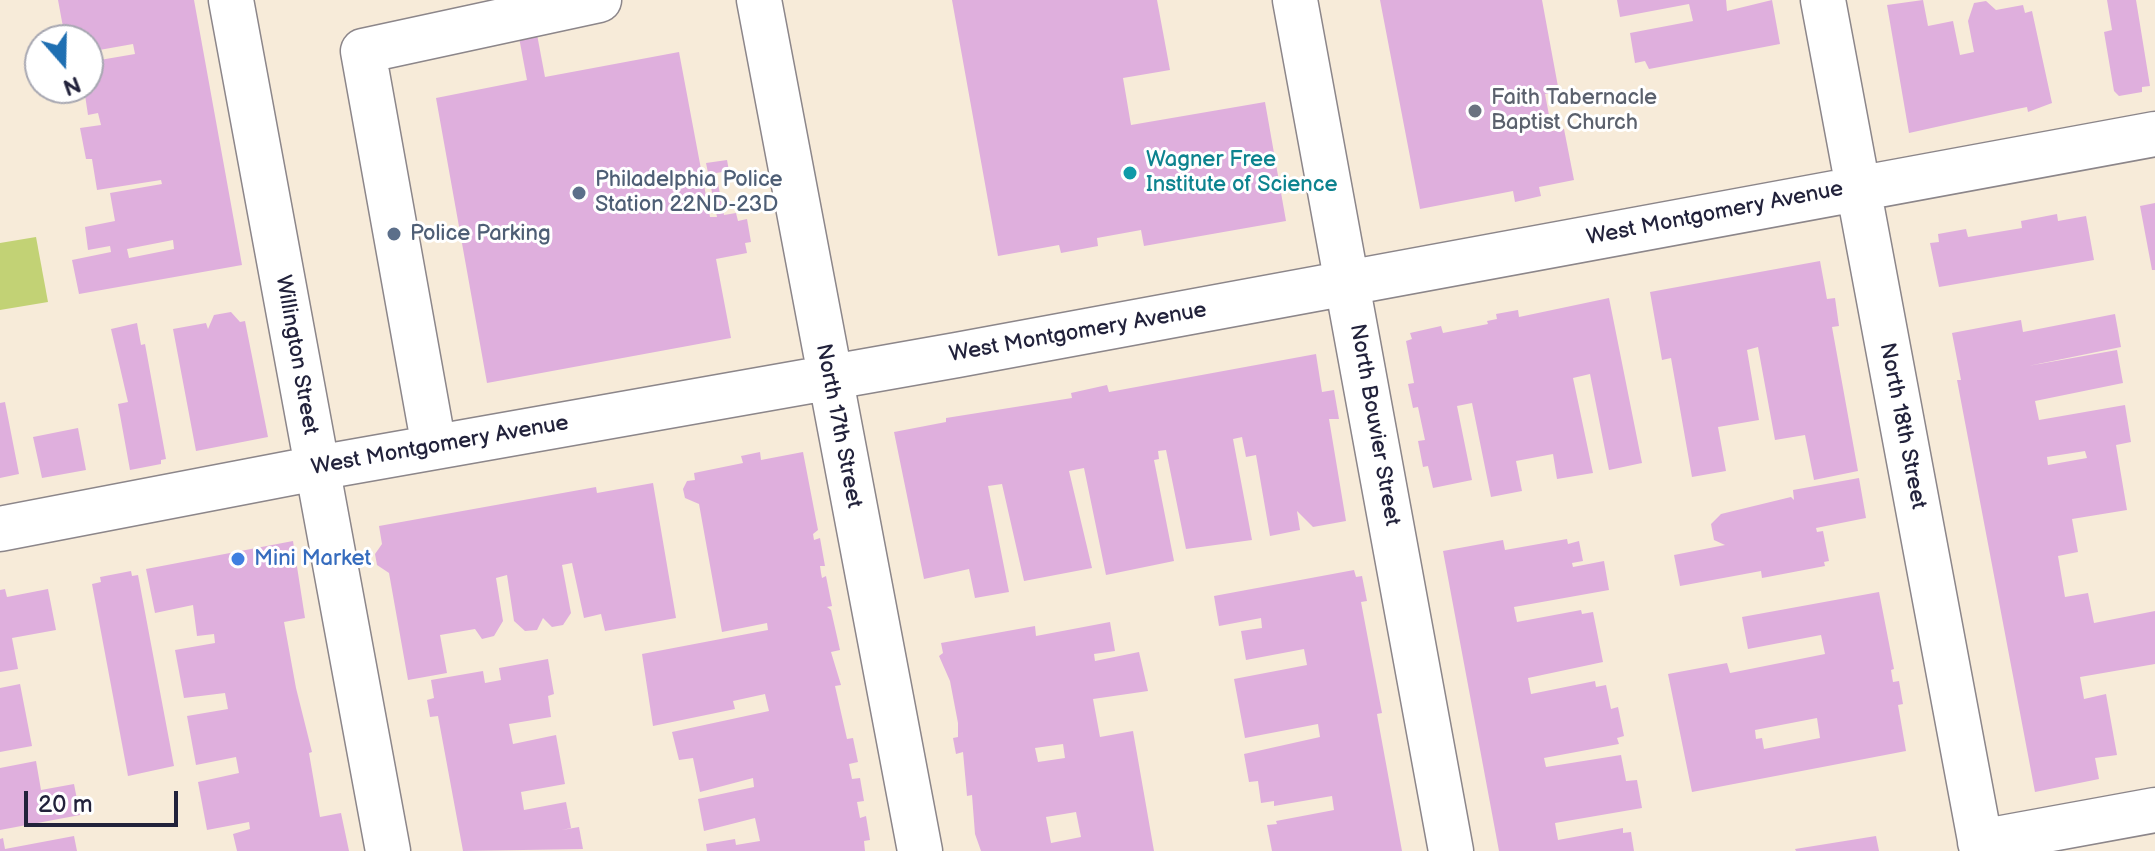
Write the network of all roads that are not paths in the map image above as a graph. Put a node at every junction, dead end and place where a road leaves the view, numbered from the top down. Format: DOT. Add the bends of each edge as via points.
graph roads {
  1 [pos="231,0"];
  2 [pos="599,0"];
  3 [pos="759,0"];
  4 [pos="1295,0"];
  5 [pos="1823,0"];
  6 [pos="2155,134"];
  7 [pos="1857,186"];
  8 [pos="1349,283"];
  9 [pos="829,378"];
  10 [pos="434,447"];
  11 [pos="317,468"];
  12 [pos="0,529"];
  13 [pos="2155,810"];
  14 [pos="1981,846"];
  15 [pos="388,851"];
  16 [pos="920,851"];
  17 [pos="1451,851"];
  1 -- 11 [label="street, Willington Street"];
  2 -- 10 [label="street" via="363,51"];
  3 -- 9 [label="street, North 17th Street"];
  4 -- 8 [label="street, North Bouvier Street"];
  5 -- 7 [label="street, North 18th Street"];
  6 -- 7 [label="street, West Montgomery Avenue"];
  7 -- 8 [label="street, West Montgomery Avenue"];
  7 -- 14 [label="street, North 18th Street"];
  8 -- 9 [label="street, West Montgomery Avenue"];
  8 -- 17 [label="street, North Bouvier Street"];
  9 -- 10 [label="street, West Montgomery Avenue"];
  9 -- 16 [label="street, North 17th Street"];
  10 -- 11 [label="street, West Montgomery Avenue"];
  11 -- 12 [label="street, West Montgomery Avenue"];
  11 -- 15 [label="street, Willington Street"];
  13 -- 14 [label="street"];
}
